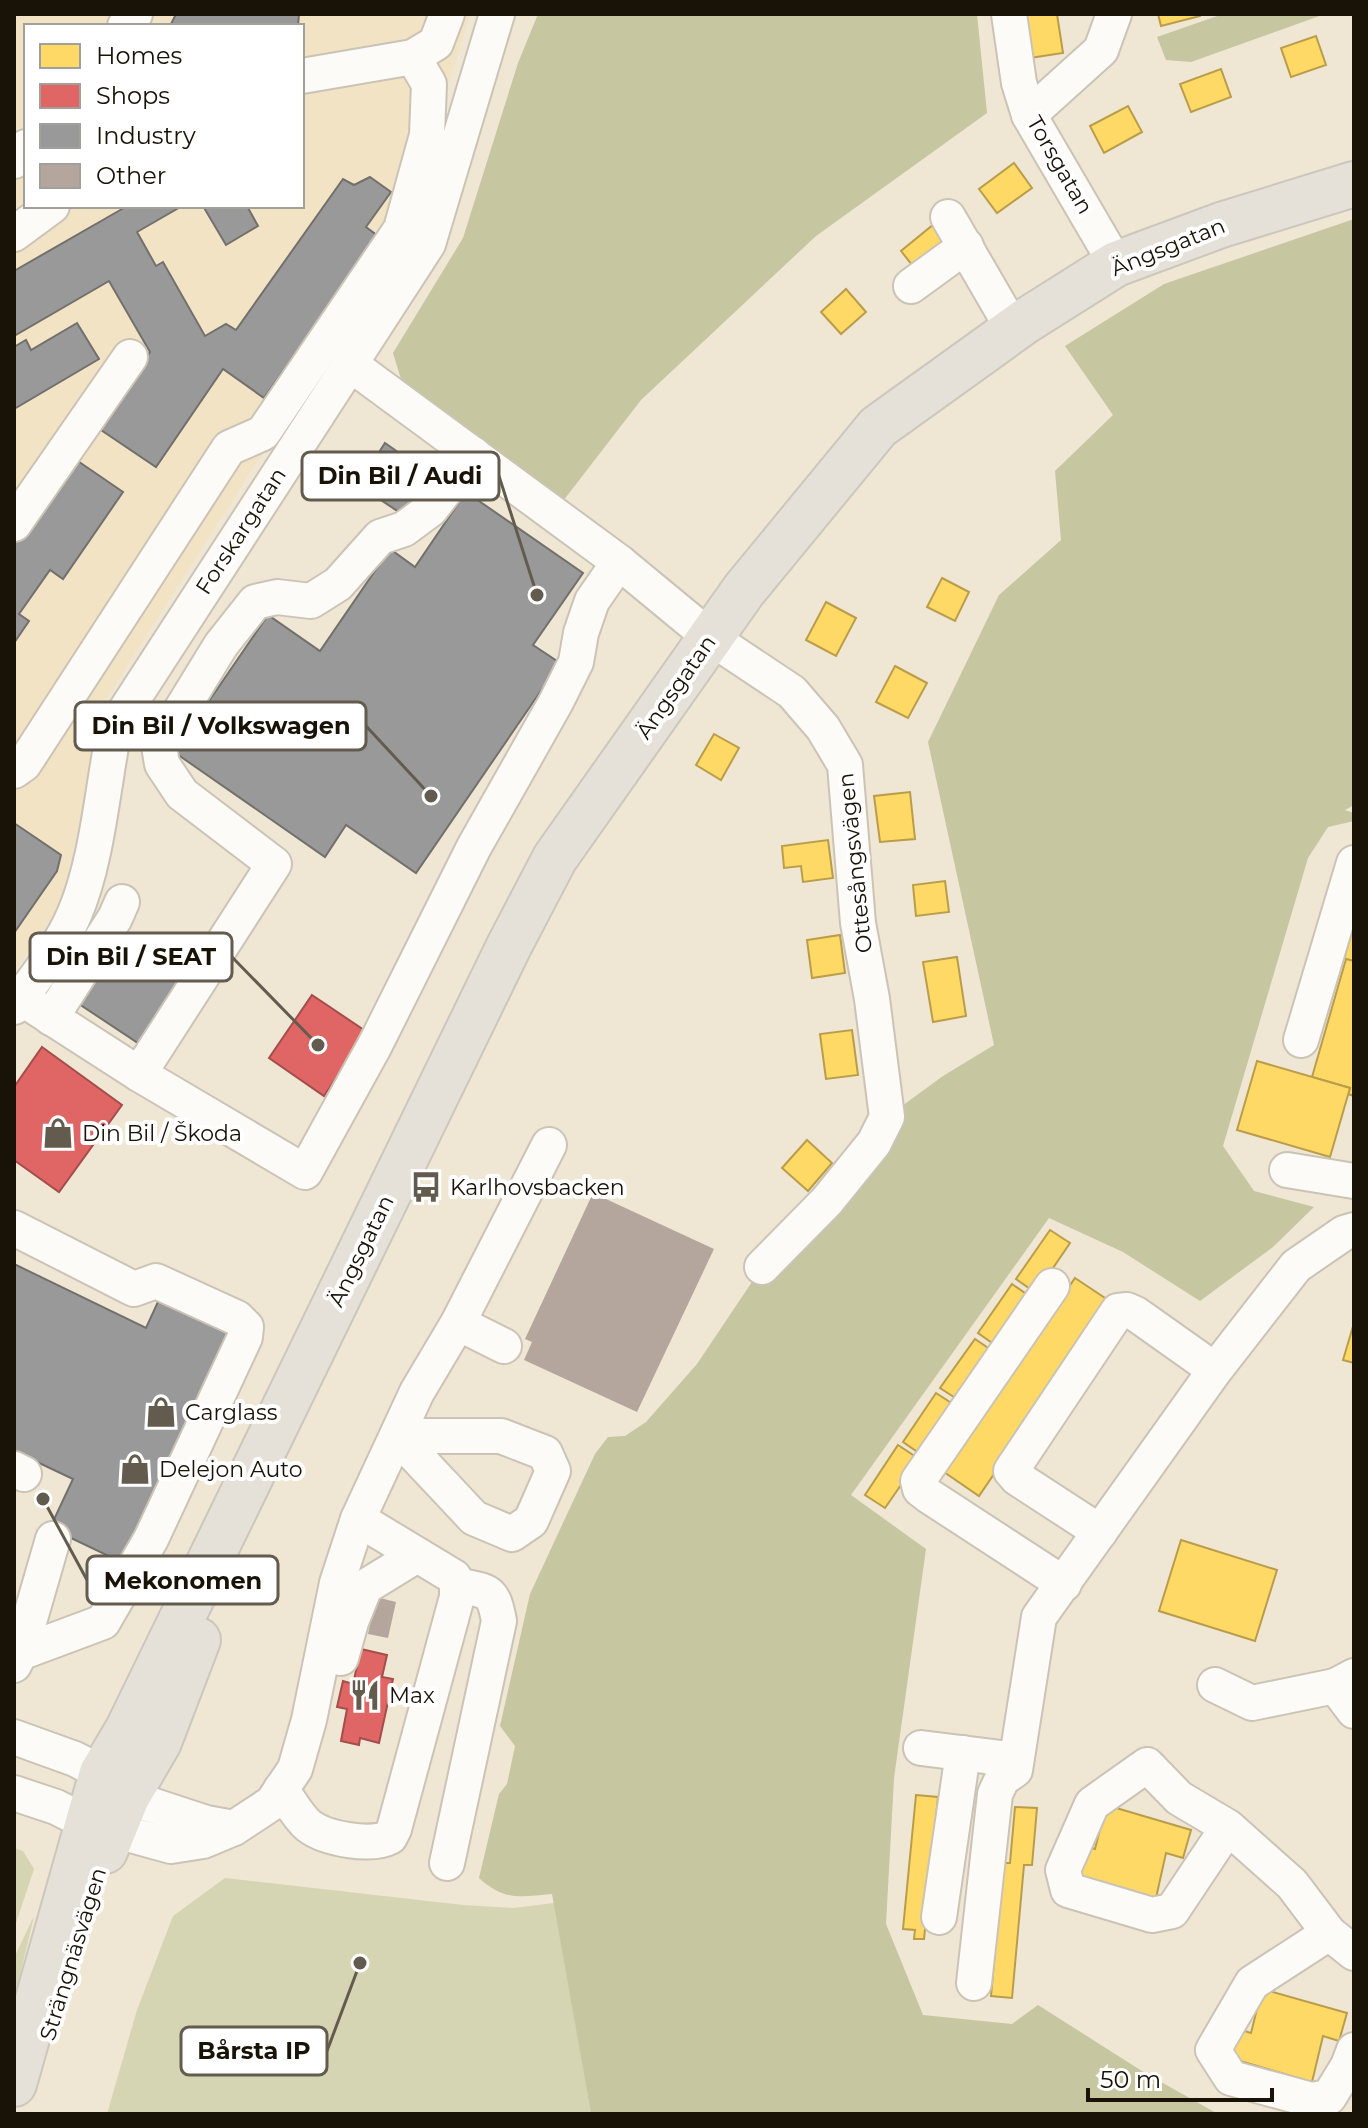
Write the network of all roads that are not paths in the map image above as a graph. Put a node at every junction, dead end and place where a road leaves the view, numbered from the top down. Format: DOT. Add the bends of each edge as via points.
graph roads {
  1 [pos="447,14"];
  2 [pos="497,14"];
  3 [pos="1009,14"];
  4 [pos="1114,14"];
  5 [pos="413,57"];
  6 [pos="304,76"];
  7 [pos="1029,115"];
  8 [pos="1354,177"];
  9 [pos="1354,184"];
  10 [pos="1304,197"];
  11 [pos="49,208"];
  12 [pos="948,217"];
  13 [pos="14,234"];
  14 [pos="966,246"];
  15 [pos="1116,264"];
  16 [pos="911,286"];
  17 [pos="1013,329"];
  18 [pos="130,357"];
  19 [pos="350,364"];
  20 [pos="473,454"];
  21 [pos="14,524"];
  22 [pos="619,562"];
  23 [pos="711,638"];
  24 [pos="14,771"];
  25 [pos="1354,863"];
  26 [pos="122,902"];
  27 [pos="17,1002"];
  28 [pos="51,1018"];
  29 [pos="1301,1040"];
  30 [pos="139,1074"];
  31 [pos="549,1145"];
  32 [pos="1287,1170"];
  33 [pos="1354,1181"];
  34 [pos="14,1228"];
  35 [pos="1354,1230"];
  36 [pos="762,1267"];
  37 [pos="1052,1286"];
  38 [pos="458,1323"];
  39 [pos="504,1346"];
  40 [pos="1215,1370"];
  41 [pos="358,1519"];
  42 [pos="1100,1532"];
  43 [pos="53,1539"];
  44 [pos="417,1555"];
  45 [pos="1064,1584"];
  46 [pos="457,1585"];
  47 [pos="17,1659"];
  48 [pos="1215,1685"];
  49 [pos="1348,1691"];
  50 [pos="14,1737"];
  51 [pos="921,1748"];
  52 [pos="963,1753"];
  53 [pos="1016,1760"];
  54 [pos="14,1793"];
  55 [pos="290,1801"];
  56 [pos="108,1806"];
  57 [pos="1228,1827"];
  58 [pos="447,1863"];
  59 [pos="939,1917"];
  60 [pos="1342,1943"];
  61 [pos="974,1983"];
  62 [pos="1354,2050"];
  63 [pos="14,2084"];
  64 [pos="29,2114"];
  1 -- 5 [label="street" via="436,43"];
  2 -- 19 [label="street, Forskargatan" via="428,244"];
  3 -- 7 [label="street, Torsgatan"];
  4 -- 7 [label="street" via="1101,50"];
  5 -- 6 [label="street"];
  5 -- 24 [label="street" via="429,84 427,135 401,229 263,433 229,448 24,764"];
  7 -- 15 [label="street, Torsgatan"];
  8 -- 10 [label="main road, Ängsgatan"];
  9 -- 10 [label="main road, Ängsgatan"];
  10 -- 15 [label="main road, Ängsgatan"];
  11 -- 13 [label="street"];
  12 -- 14 [label="street"];
  14 -- 16 [label="street"];
  14 -- 17 [label="street"];
  15 -- 17 [label="main road, Ängsgatan"];
  17 -- 23 [label="main road, Ängsgatan" via="878,427"];
  18 -- 21 [label="street"];
  19 -- 20 [label="street, Ottesångsvägen"];
  19 -- 27 [label="street, Forskargatan" via="120,719 74,917"];
  20 -- 22 [label="street, Ottesångsvägen"];
  20 -- 30 [label="street" via="431,509 404,529 380,537 338,584 311,601 277,597 255,602 221,645 159,746 162,764 182,794 274,864"];
  22 -- 23 [label="street, Ottesångsvägen"];
  22 -- 30 [label="street" via="592,601 576,662 305,1172"];
  23 -- 36 [label="street, Ottesångsvägen" via="792,692 845,765 858,923 887,1117 874,1143 827,1201"];
  23 -- 56 [label="main road, Ängsgatan" via="555,858 509,946 128,1729"];
  25 -- 29 [label="street"];
  26 -- 28 [label="street"];
  27 -- 28 [label="street"];
  28 -- 30 [label="street"];
  31 -- 38 [label="street"];
  32 -- 33 [label="street"];
  34 -- 47 [label="street" via="134,1289 156,1281 246,1327 158,1525 103,1622"];
  35 -- 40 [label="street" via="1296,1266"];
  37 -- 45 [label="street" via="918,1481 929,1496"];
  38 -- 39 [label="street"];
  38 -- 41 [label="street" via="417,1392"];
  40 -- 42 [label="street"];
  40 -- 42 [label="street" via="1136,1314 1118,1311 1011,1471"];
  41 -- 44 [label="street"];
  41 -- 55 [label="street" via="337,1583"];
  42 -- 45 [label="street"];
  43 -- 47 [label="street"];
  44 -- 46 [label="street" via="454,1577"];
  44 -- 55 [label="street" via="365,1587"];
  45 -- 53 [label="street" via="1037,1625"];
  46 -- 55 [label="street" via="390,1837 371,1843 329,1834 309,1826"];
  46 -- 58 [label="street" via="486,1592 495,1600 499,1621"];
  48 -- 49 [label="street" via="1252,1703"];
  50 -- 56 [label="street" via="75,1759"];
  51 -- 52 [label="street"];
  52 -- 53 [label="street"];
  52 -- 59 [label="street"];
  53 -- 61 [label="street" via="1015,1770 1002,1779 995,1794"];
  54 -- 56 [label="street" via="56,1807"];
  55 -- 56 [label="street" via="272,1803 203,1841 171,1846"];
  56 -- 63 [label="main road, Strängnäsvägen"];
  56 -- 64 [label="main road, Strängnäsvägen"];
  57 -- 57 [label="street" via="1172,1911 1152,1915 1068,1890 1063,1870 1092,1804 1147,1765 1179,1798"];
  57 -- 60 [label="street" via="1292,1884"];
  60 -- 62 [label="street" via="1252,1983 1213,2050 1231,2078 1311,2100 1329,2097"];
}
